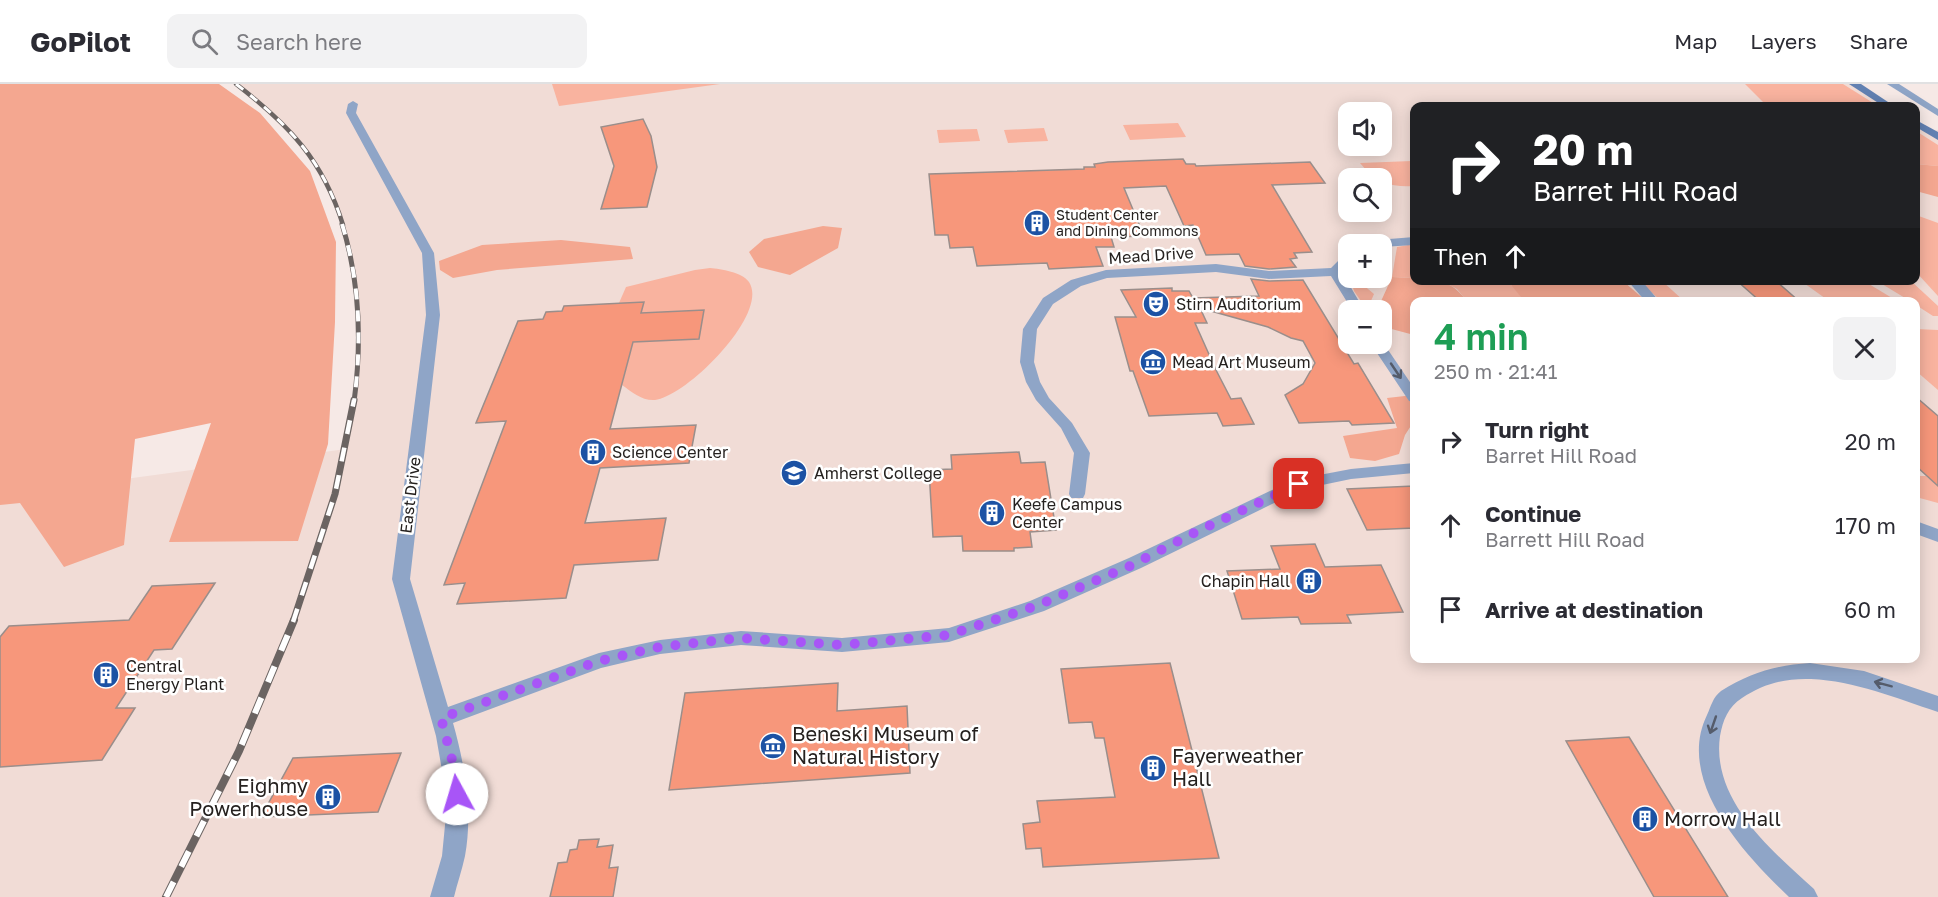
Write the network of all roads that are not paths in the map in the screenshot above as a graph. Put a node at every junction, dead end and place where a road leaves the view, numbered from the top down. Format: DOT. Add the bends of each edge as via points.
graph roads {
  1 [pos="1854,84"];
  2 [pos="1892,84"];
  3 [pos="1883,102"];
  4 [pos="353,104"];
  5 [pos="1938,113"];
  6 [pos="1920,126"];
  7 [pos="1938,137"];
  8 [pos="1410,241"];
  9 [pos="1392,243"];
  10 [pos="1338,269"];
  11 [pos="1335,272"];
  12 [pos="1637,285"];
  13 [pos="1649,297"];
  14 [pos="1352,300"];
  15 [pos="1385,354"];
  16 [pos="1410,392"];
  17 [pos="1410,468"];
  18 [pos="1077,494"];
  19 [pos="1920,529"];
  20 [pos="1938,536"];
  21 [pos="1938,704"];
  22 [pos="441,718"];
  23 [pos="442,897"];
  24 [pos="1806,897"];
  1 -- 3 [label="main road"];
  2 -- 5 [label="street"];
  4 -- 22 [label="street, East Drive" via="351,113 428,253 433,315 401,579"];
  6 -- 7 [label="main road"];
  8 -- 9 [label="street"];
  10 -- 11 [label="street"];
  11 -- 14 [label="street"];
  11 -- 18 [label="street, Mead Drive" via="1269,275 1216,268 1106,274 1076,283 1048,302 1030,329 1027,362 1043,400 1067,426 1082,453"];
  12 -- 13 [label="street"];
  15 -- 16 [label="street, one-way"];
  17 -- 22 [label="street" via="1299,484 1036,606 949,635 842,645 741,638 660,647 599,661"];
  19 -- 20 [label="street"];
  21 -- 24 [label="street, one-way" via="1875,682 1833,673 1787,672 1750,681 1723,701 1710,729 1710,766 1727,808 1761,855"];
  22 -- 23 [label="street, East Drive" via="455,771 458,818 451,875"];
}
